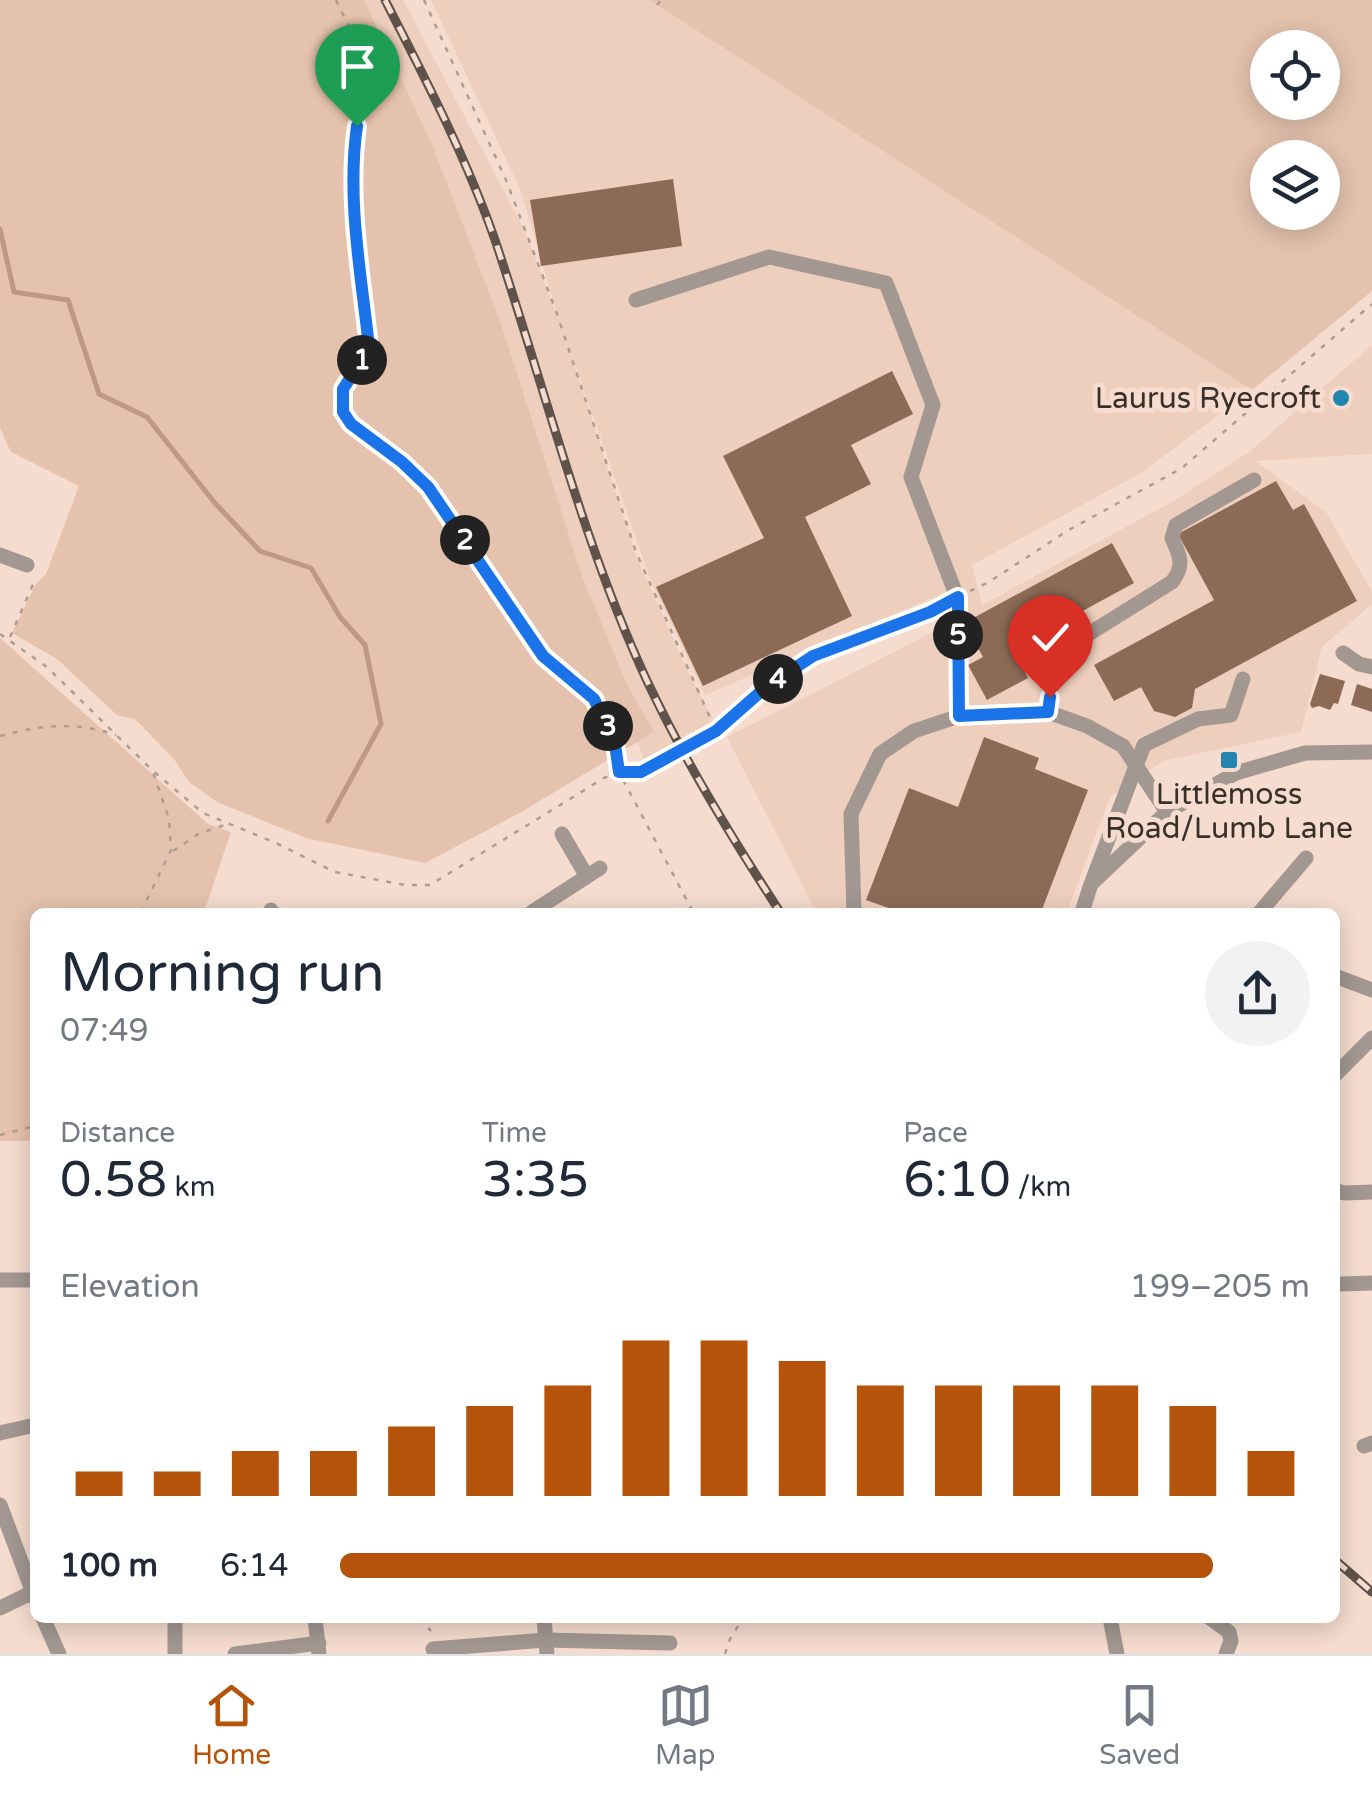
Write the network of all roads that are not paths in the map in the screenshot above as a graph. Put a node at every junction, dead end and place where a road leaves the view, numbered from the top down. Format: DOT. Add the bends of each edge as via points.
graph roads {
  1 [pos="636,300"];
  2 [pos="1254,480"];
  3 [pos="0,555"];
  4 [pos="27,564"];
  5 [pos="1343,653"];
  6 [pos="1372,667"];
  7 [pos="1243,680"];
  8 [pos="1048,712"];
  9 [pos="959,716"];
  10 [pos="1372,752"];
  11 [pos="1134,766"];
  12 [pos="1168,812"];
  13 [pos="562,834"];
  14 [pos="1306,858"];
  15 [pos="1091,884"];
  16 [pos="538,908"];
  17 [pos="854,908"];
  18 [pos="1083,908"];
  19 [pos="1263,908"];
  20 [pos="1340,978"];
  21 [pos="1372,990"];
  22 [pos="1372,1038"];
  23 [pos="1340,1070"];
  24 [pos="1340,1192"];
  25 [pos="1372,1192"];
  26 [pos="0,1280"];
  27 [pos="30,1280"];
  28 [pos="1372,1283"];
  29 [pos="1340,1284"];
  30 [pos="30,1426"];
  31 [pos="0,1433"];
  32 [pos="0,1504"];
  33 [pos="30,1584"];
  34 [pos="30,1597"];
  35 [pos="0,1608"];
  36 [pos="46,1623"];
  37 [pos="176,1623"];
  38 [pos="316,1623"];
  39 [pos="1111,1623"];
  40 [pos="1217,1623"];
  41 [pos="670,1643"];
  42 [pos="546,1647"];
  43 [pos="319,1648"];
  44 [pos="433,1649"];
  45 [pos="59,1654"];
  46 [pos="175,1654"];
  47 [pos="235,1654"];
  48 [pos="1116,1654"];
  49 [pos="1226,1654"];
  1 -- 9 [label="street" via="770,257 886,283 933,405 911,477 958,597"];
  2 -- 8 [label="street" via="1176,525 1172,538 1180,573 1071,644 1053,674"];
  3 -- 4 [label="street"];
  5 -- 6 [label="street"];
  7 -- 11 [label="street" via="1231,716 1198,719 1162,734 1144,745"];
  8 -- 9 [label="street"];
  8 -- 11 [label="street" via="1104,734"];
  9 -- 17 [label="street" via="914,731 880,754 851,814"];
  10 -- 12 [label="street" via="1305,753 1236,773"];
  11 -- 12 [label="street"];
  11 -- 15 [label="street"];
  12 -- 15 [label="street"];
  13 -- 16 [label="street" via="593,872"];
  14 -- 19 [label="street"];
  15 -- 18 [label="street"];
  20 -- 21 [label="street"];
  22 -- 23 [label="street"];
  24 -- 25 [label="street"];
  26 -- 27 [label="street"];
  28 -- 29 [label="street"];
  30 -- 31 [label="street"];
  32 -- 33 [label="street"];
  34 -- 35 [label="street"];
  36 -- 45 [label="street"];
  37 -- 46 [label="street"];
  38 -- 43 [label="street"];
  39 -- 48 [label="street"];
  40 -- 49 [label="street" via="1229,1632"];
  41 -- 42 [label="street"];
  42 -- 44 [label="street"];
  43 -- 47 [label="street"];
}
